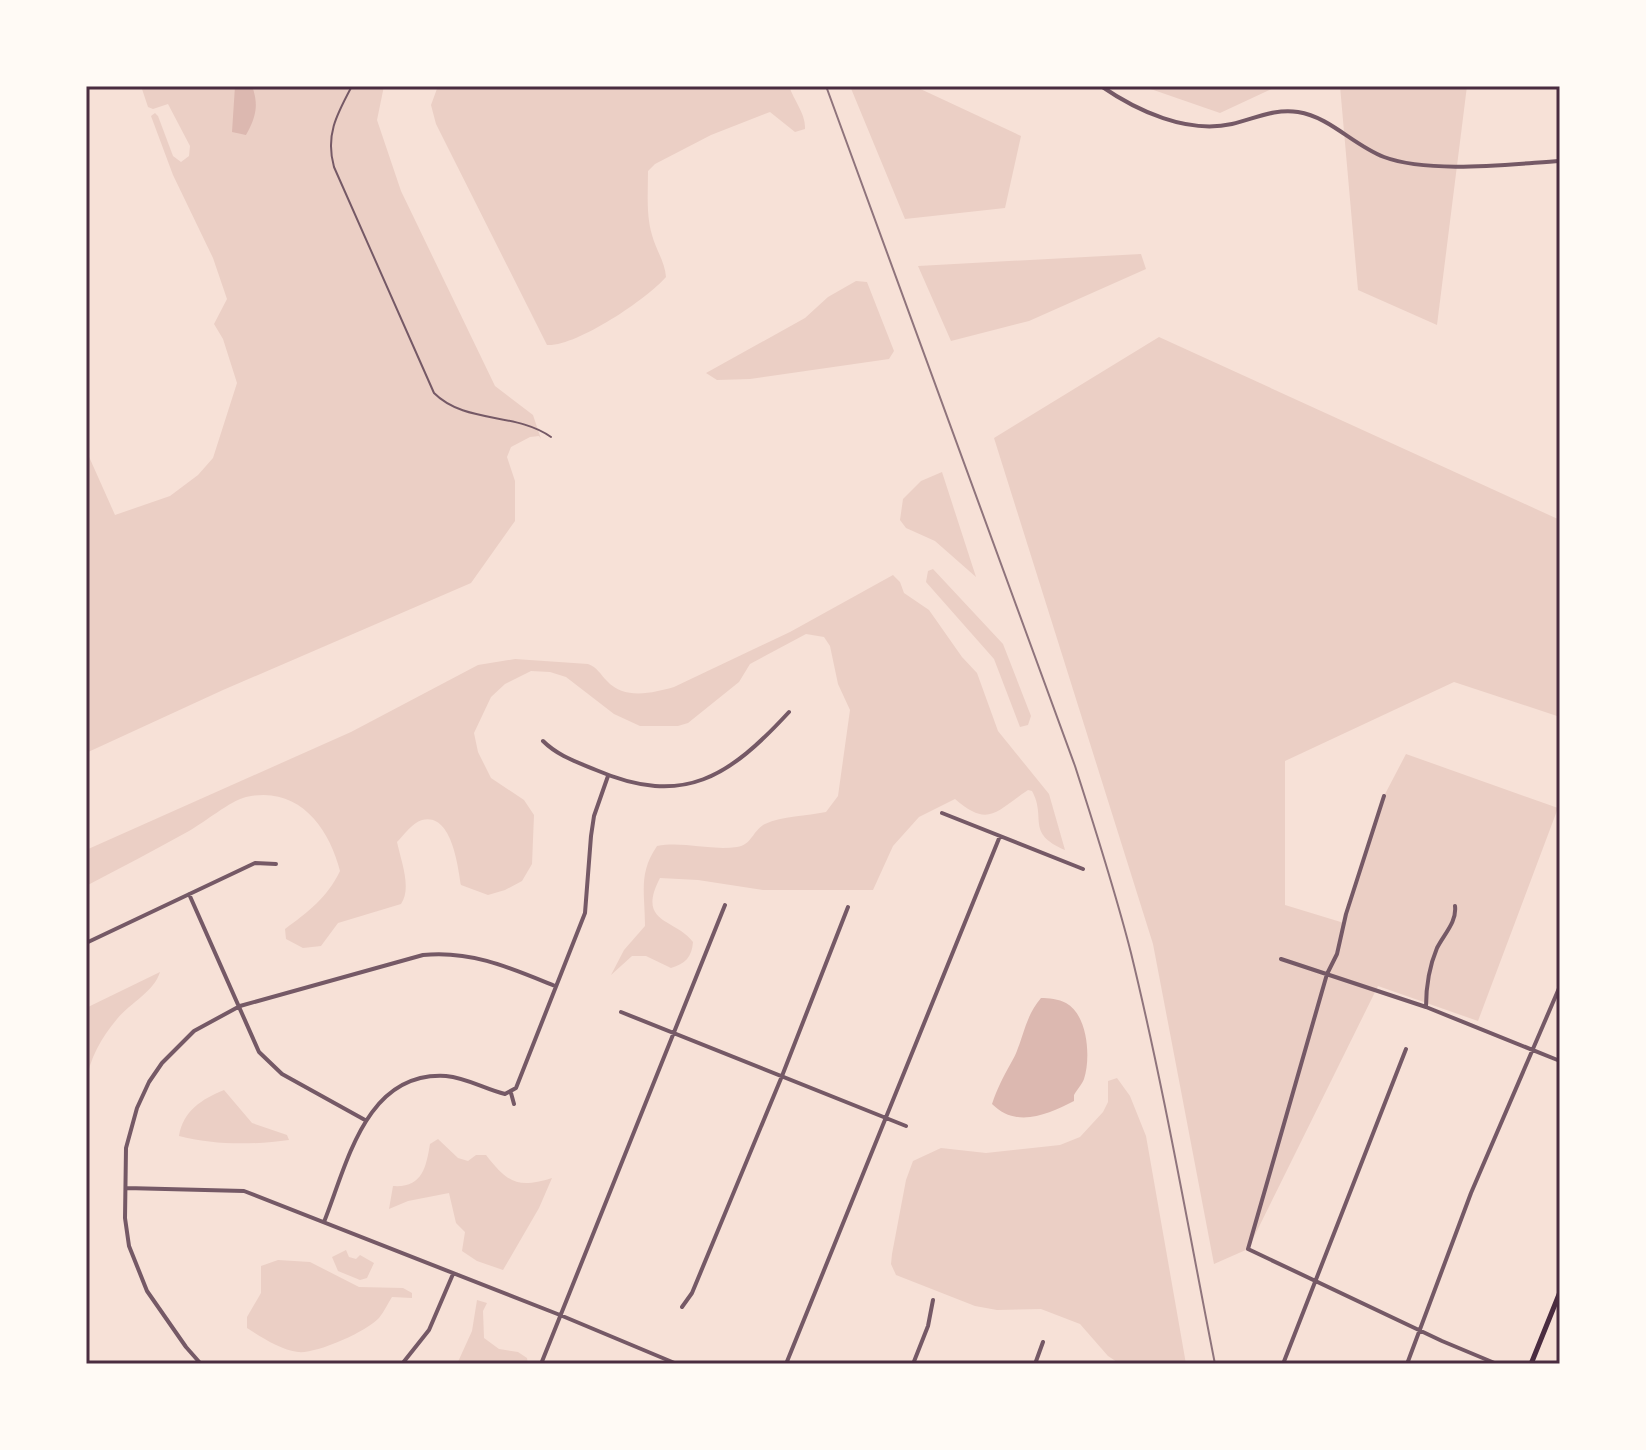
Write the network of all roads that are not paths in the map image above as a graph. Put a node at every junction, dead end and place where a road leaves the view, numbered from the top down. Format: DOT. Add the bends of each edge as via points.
graph roads {
  1 [pos="352,86"];
  2 [pos="1101,86"];
  3 [pos="1560,161"];
  4 [pos="551,437"];
  5 [pos="789,712"];
  6 [pos="543,741"];
  7 [pos="608,776"];
  8 [pos="1384,796"];
  9 [pos="942,813"];
  10 [pos="1000,836"];
  11 [pos="276,864"];
  12 [pos="1083,869"];
  13 [pos="189,894"];
  14 [pos="725,905"];
  15 [pos="1455,906"];
  16 [pos="848,907"];
  17 [pos="86,943"];
  18 [pos="1281,959"];
  19 [pos="1327,974"];
  20 [pos="555,986"];
  21 [pos="1560,986"];
  22 [pos="240,1006"];
  23 [pos="1426,1007"];
  24 [pos="621,1012"];
  25 [pos="673,1032"];
  26 [pos="1406,1049"];
  27 [pos="1533,1050"];
  28 [pos="1560,1061"];
  29 [pos="782,1076"];
  30 [pos="511,1093"];
  31 [pos="514,1104"];
  32 [pos="887,1117"];
  33 [pos="365,1120"];
  34 [pos="906,1126"];
  35 [pos="126,1188"];
  36 [pos="324,1222"];
  37 [pos="453,1274"];
  38 [pos="1316,1281"];
  39 [pos="1560,1292"];
  40 [pos="933,1300"];
  41 [pos="682,1307"];
  42 [pos="560,1315"];
  43 [pos="1420,1331"];
  44 [pos="1043,1342"];
  45 [pos="201,1364"];
  46 [pos="402,1364"];
  47 [pos="541,1364"];
  48 [pos="677,1364"];
  49 [pos="786,1364"];
  50 [pos="913,1364"];
  51 [pos="1035,1364"];
  52 [pos="1283,1364"];
  53 [pos="1407,1364"];
  54 [pos="1497,1364"];
  55 [pos="1531,1364"];
  1 -- 4 [label="lane" via="334,119 331,158 434,393 454,408 530,425"];
  2 -- 3 [label="street" via="1182,124 1229,125 1278,111 1299,112 1385,158 1413,163"];
  5 -- 7 [label="street" via="734,765 700,782 653,787"];
  6 -- 7 [label="street"];
  7 -- 20 [label="street" via="594,816 585,913"];
  8 -- 19 [label="street"];
  9 -- 10 [label="street"];
  10 -- 12 [label="street"];
  10 -- 32 [label="street"];
  11 -- 13 [label="street" via="255,863"];
  13 -- 17 [label="street"];
  13 -- 22 [label="street"];
  14 -- 25 [label="street"];
  15 -- 23 [label="street" via="1456,915 1429,974"];
  16 -- 29 [label="street"];
  18 -- 19 [label="street"];
  19 -- 23 [label="street"];
  19 -- 38 [label="street" via="1248,1249"];
  20 -- 22 [label="street" via="486,959 445,952 395,961"];
  20 -- 30 [label="street"];
  21 -- 27 [label="street"];
  22 -- 33 [label="street" via="249,1034 273,1066"];
  22 -- 35 [label="street" via="194,1031 149,1082 126,1148"];
  23 -- 27 [label="street"];
  24 -- 25 [label="street"];
  25 -- 29 [label="street"];
  25 -- 42 [label="street"];
  26 -- 38 [label="street"];
  27 -- 28 [label="street"];
  27 -- 43 [label="street" via="1471,1193"];
  29 -- 32 [label="street"];
  29 -- 41 [label="street"];
  30 -- 31 [label="street"];
  30 -- 33 [label="street" via="460,1078 429,1076 382,1098"];
  32 -- 34 [label="street"];
  32 -- 49 [label="street"];
  33 -- 36 [label="street"];
  35 -- 36 [label="street" via="244,1191"];
  35 -- 45 [label="street" via="125,1218 136,1268"];
  36 -- 37 [label="street"];
  37 -- 42 [label="street"];
  37 -- 46 [label="street" via="429,1330"];
  38 -- 43 [label="street"];
  38 -- 52 [label="street"];
  39 -- 55 [label="main road"];
  40 -- 50 [label="street"];
  42 -- 47 [label="street"];
  42 -- 48 [label="street"];
  43 -- 53 [label="street"];
  43 -- 54 [label="street"];
  44 -- 51 [label="street"];
}
